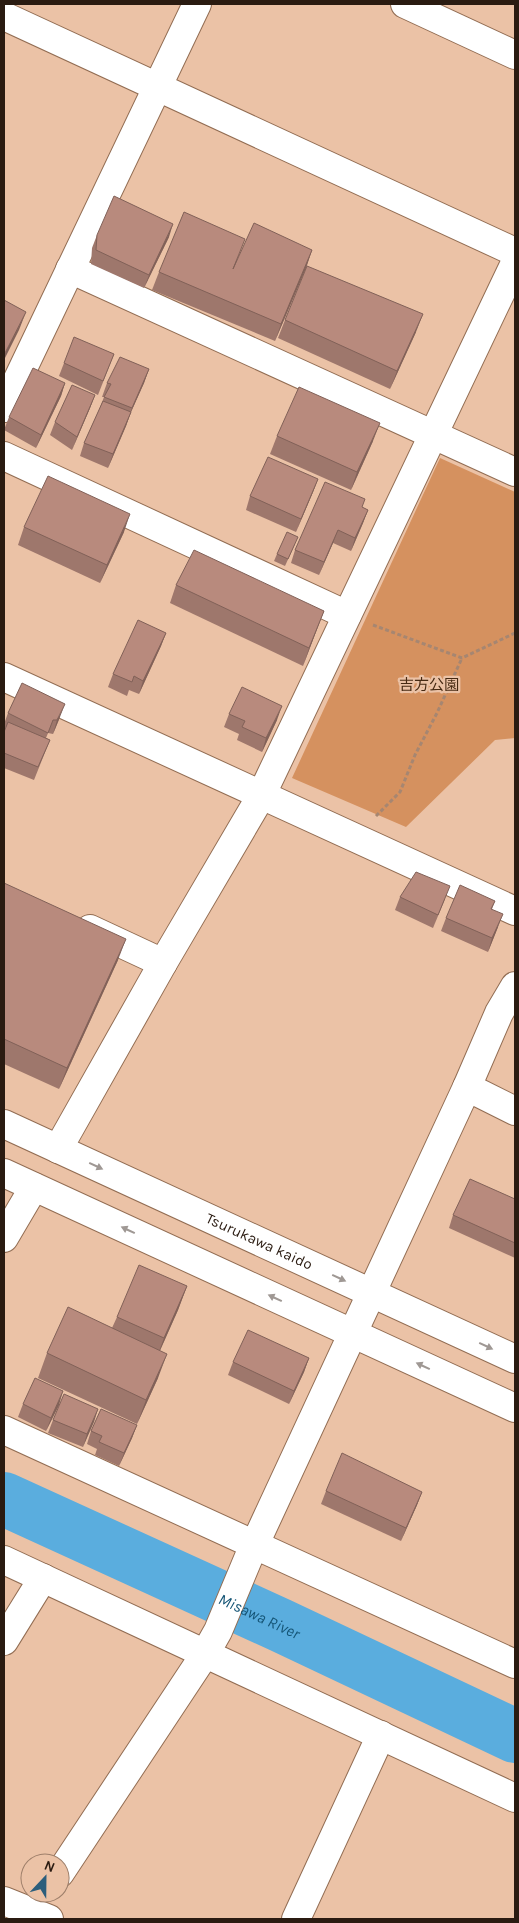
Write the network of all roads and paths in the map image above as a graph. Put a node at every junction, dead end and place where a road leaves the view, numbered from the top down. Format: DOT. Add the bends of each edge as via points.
graph roads {
  1 [pos="197,4"];
  2 [pos="405,4"];
  3 [pos="4,16"];
  4 [pos="515,55"];
  5 [pos="157,87"];
  6 [pos="515,252"];
  7 [pos="515,263"];
  8 [pos="70,269"];
  9 [pos="4,408"];
  10 [pos="433,436"];
  11 [pos="4,456"];
  12 [pos="515,472"];
  13 [pos="347,615"];
  14 [pos="515,633"];
  15 [pos="462,658"];
  16 [pos="4,676"];
  17 [pos="261,796"];
  18 [pos="354,837"];
  19 [pos="515,911"];
  20 [pos="64,917"];
  21 [pos="163,963"];
  22 [pos="515,986"];
  23 [pos="467,1087"];
  24 [pos="515,1111"];
  25 [pos="4,1124"];
  26 [pos="58,1149"];
  27 [pos="4,1173"];
  28 [pos="34,1187"];
  29 [pos="4,1238"];
  30 [pos="372,1293"];
  31 [pos="353,1334"];
  32 [pos="515,1359"];
  33 [pos="515,1408"];
  34 [pos="4,1430"];
  35 [pos="252,1552"];
  36 [pos="4,1560"];
  37 [pos="43,1578"];
  38 [pos="4,1641"];
  39 [pos="205,1654"];
  40 [pos="515,1664"];
  41 [pos="382,1734"];
  42 [pos="515,1798"];
  43 [pos="70,1858"];
  44 [pos="4,1901"];
  45 [pos="40,1911"];
  46 [pos="296,1919"];
  1 -- 5 [label="street"];
  2 -- 4 [label="street"];
  3 -- 5 [label="street"];
  5 -- 6 [label="street"];
  5 -- 8 [label="street"];
  7 -- 10 [label="street"];
  8 -- 9 [label="street"];
  8 -- 10 [label="street"];
  10 -- 12 [label="street"];
  10 -- 13 [label="street"];
  11 -- 13 [label="street"];
  13 -- 15 [label="path"];
  13 -- 17 [label="street"];
  14 -- 15 [label="path"];
  15 -- 18 [label="path" via="400,792"];
  16 -- 17 [label="street"];
  17 -- 18 [label="street"];
  17 -- 21 [label="street"];
  18 -- 19 [label="street"];
  20 -- 21 [label="street"];
  21 -- 26 [label="street"];
  22 -- 23 [label="street" via="499,1013"];
  23 -- 24 [label="street"];
  23 -- 30 [label="street"];
  25 -- 26 [label="street, Tsurukawa kaido"];
  26 -- 30 [label="street, Tsurukawa kaido, one-way"];
  27 -- 28 [label="street"];
  28 -- 29 [label="street"];
  31 -- 28 [label="street, one-way"];
  30 -- 31 [label="street"];
  30 -- 32 [label="street, Tsurukawa kaido, one-way"];
  33 -- 31 [label="street, one-way"];
  31 -- 35 [label="street"];
  34 -- 35 [label="street"];
  35 -- 39 [label="street"];
  35 -- 40 [label="street"];
  36 -- 37 [label="street"];
  37 -- 38 [label="street"];
  37 -- 39 [label="street"];
  39 -- 41 [label="street"];
  39 -- 43 [label="street"];
  41 -- 42 [label="street"];
  41 -- 46 [label="street"];
  44 -- 45 [label="street"];
}
